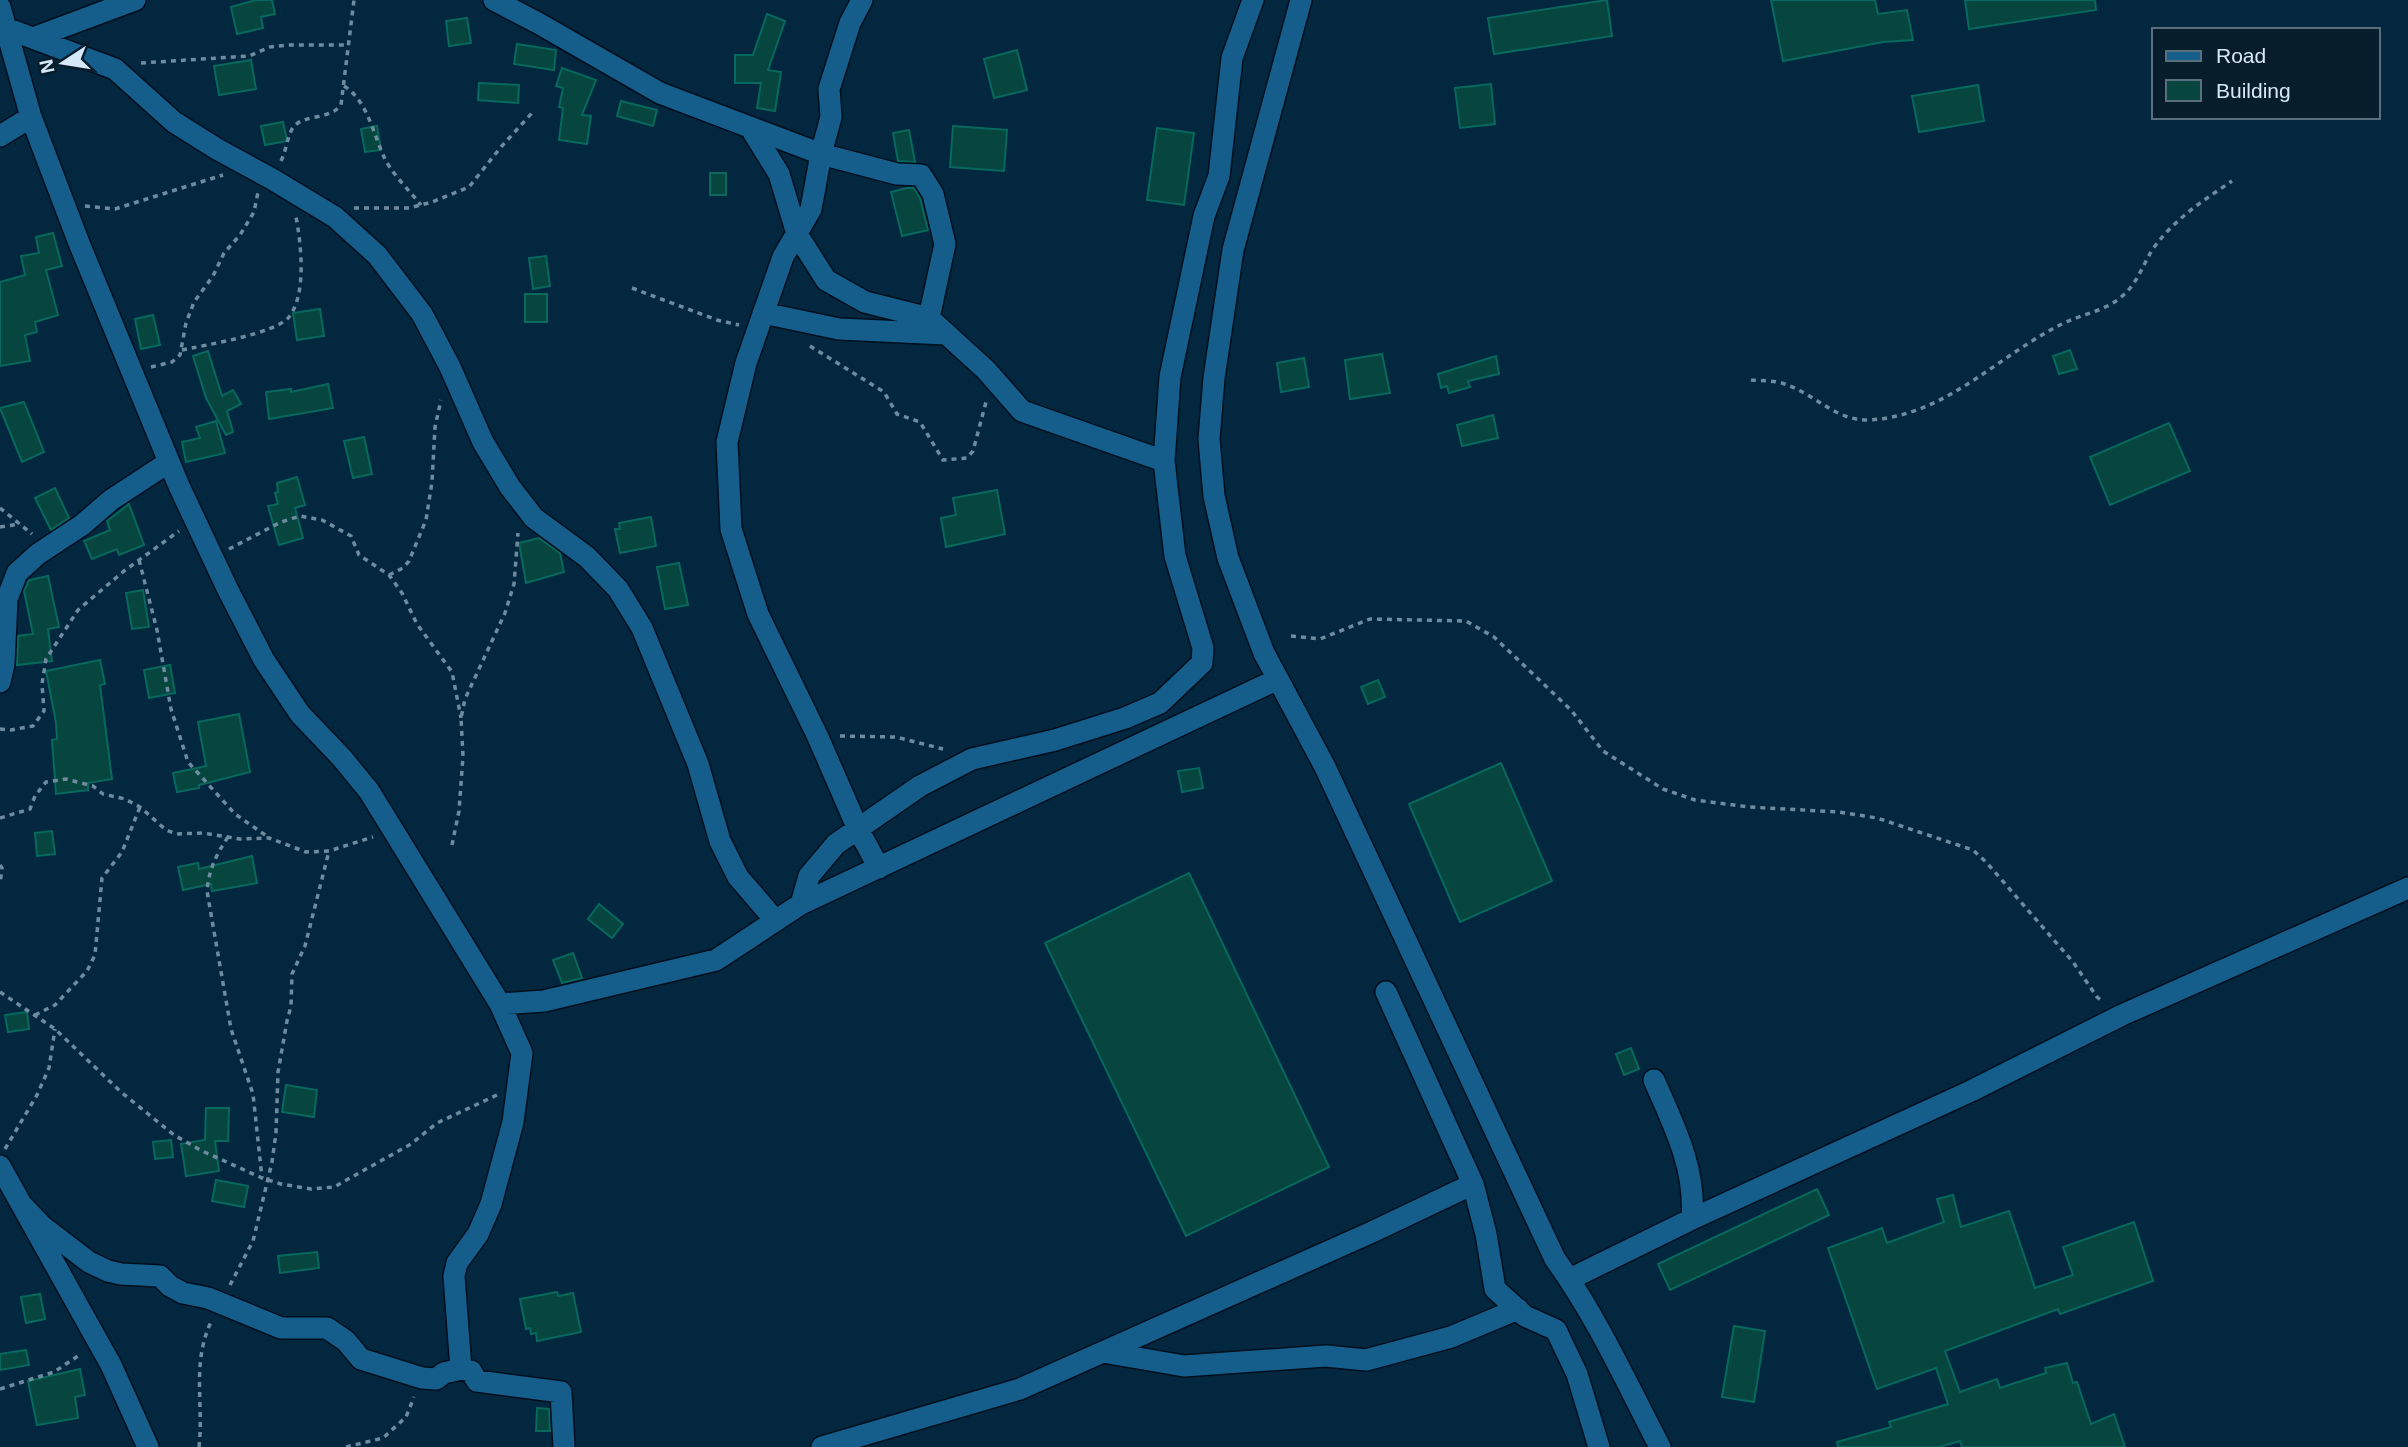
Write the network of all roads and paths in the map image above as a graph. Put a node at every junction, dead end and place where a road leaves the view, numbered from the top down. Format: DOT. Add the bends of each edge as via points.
graph roads {
  1 [pos="135,0"];
  2 [pos="354,0"];
  3 [pos="494,0"];
  4 [pos="862,0"];
  5 [pos="1253,0"];
  6 [pos="1301,0"];
  7 [pos="0,7"];
  8 [pos="6,28"];
  9 [pos="33,38"];
  10 [pos="348,45"];
  11 [pos="115,69"];
  12 [pos="344,86"];
  13 [pos="532,113"];
  14 [pos="31,117"];
  15 [pos="750,127"];
  16 [pos="0,136"];
  17 [pos="821,154"];
  18 [pos="261,173"];
  19 [pos="2232,181"];
  20 [pos="292,190"];
  21 [pos="63,201"];
  22 [pos="421,205"];
  23 [pos="354,208"];
  24 [pos="797,234"];
  25 [pos="632,288"];
  26 [pos="929,318"];
  27 [pos="760,321"];
  28 [pos="946,334"];
  29 [pos="804,343"];
  30 [pos="182,350"];
  31 [pos="450,367"];
  32 [pos="131,369"];
  33 [pos="986,370"];
  34 [pos="1751,380"];
  35 [pos="1164,461"];
  36 [pos="169,462"];
  37 [pos="516,495"];
  38 [pos="0,508"];
  39 [pos="194,519"];
  40 [pos="20,524"];
  41 [pos="0,527"];
  42 [pos="61,539"];
  43 [pos="212,558"];
  44 [pos="139,560"];
  45 [pos="389,575"];
  46 [pos="1291,636"];
  47 [pos="1278,679"];
  48 [pos="0,682"];
  49 [pos="461,718"];
  50 [pos="0,729"];
  51 [pos="140,807"];
  52 [pos="0,818"];
  53 [pos="859,829"];
  54 [pos="392,832"];
  55 [pos="228,837"];
  56 [pos="270,838"];
  57 [pos="452,845"];
  58 [pos="328,851"];
  59 [pos="0,865"];
  60 [pos="879,868"];
  61 [pos="0,884"];
  62 [pos="2408,888"];
  63 [pos="801,904"];
  64 [pos="775,920"];
  65 [pos="0,992"];
  66 [pos="1386,992"];
  67 [pos="499,1004"];
  68 [pos="35,1015"];
  69 [pos="2122,1015"];
  70 [pos="54,1029"];
  71 [pos="1654,1080"];
  72 [pos="517,1084"];
  73 [pos="0,1166"];
  74 [pos="264,1179"];
  75 [pos="1473,1184"];
  76 [pos="22,1205"];
  77 [pos="1692,1219"];
  78 [pos="1570,1279"];
  79 [pos="220,1304"];
  80 [pos="1518,1309"];
  81 [pos="97,1339"];
  82 [pos="1102,1352"];
  83 [pos="461,1369"];
  84 [pos="422,1378"];
  85 [pos="0,1389"];
  86 [pos="148,1447"];
  87 [pos="199,1447"];
  88 [pos="346,1447"];
  89 [pos="564,1447"];
  90 [pos="822,1447"];
  91 [pos="1599,1447"];
  92 [pos="1660,1447"];
  1 -- 9 [label="street"];
  2 -- 10 [label="path"];
  3 -- 15 [label="street" via="660,93"];
  4 -- 17 [label="street" via="850,23 830,89 831,117"];
  5 -- 35 [label="street" via="1232,58 1219,176 1203,216 1170,377"];
  6 -- 47 [label="street" via="1233,250 1209,439 1214,496 1228,558"];
  7 -- 8 [label="street"];
  8 -- 9 [label="street"];
  8 -- 14 [label="street"];
  9 -- 11 [label="street"];
  10 -- 11 [label="path" via="288,45 249,56 137,63"];
  10 -- 12 [label="path"];
  11 -- 18 [label="street" via="174,122"];
  12 -- 18 [label="path" via="335,113 300,122 293,128 284,156"];
  12 -- 22 [label="path" via="353,92 376,132 384,158"];
  13 -- 22 [label="path" via="469,187"];
  14 -- 16 [label="street"];
  14 -- 21 [label="street"];
  15 -- 17 [label="street"];
  15 -- 24 [label="street" via="779,174"];
  17 -- 24 [label="street" via="811,209"];
  17 -- 26 [label="street" via="897,174 920,175 933,194 945,244"];
  18 -- 20 [label="street"];
  18 -- 21 [label="path" via="115,209"];
  18 -- 30 [label="path" via="254,212 194,302"];
  19 -- 34 [label="path" via="2182,216 2154,247 2137,280 2120,298 2063,323 1965,388 1917,410 1867,420 1847,418 1785,383"];
  20 -- 30 [label="path" via="302,264 289,316 270,328"];
  20 -- 31 [label="street" via="335,217 377,255 422,314"];
  21 -- 32 [label="street"];
  22 -- 23 [label="path"];
  24 -- 26 [label="street" via="826,280 864,302"];
  24 -- 27 [label="street" via="783,257"];
  25 -- 27 [label="path" via="717,320"];
  26 -- 28 [label="street"];
  27 -- 28 [label="street"];
  27 -- 53 [label="street" via="727,442 732,529 758,614"];
  28 -- 33 [label="street"];
  29 -- 33 [label="path" via="884,392 897,414 920,422 943,460 967,458 972,451 988,397"];
  30 -- 32 [label="path" via="172,362"];
  31 -- 37 [label="street" via="483,442"];
  31 -- 45 [label="path" via="435,427 426,520 409,561"];
  32 -- 36 [label="street"];
  33 -- 35 [label="street" via="1023,411"];
  35 -- 53 [label="street" via="1175,556 1203,648 1202,663 1160,704 1055,740 972,759 920,786"];
  36 -- 39 [label="street"];
  36 -- 42 [label="street"];
  37 -- 49 [label="path" via="519,538 514,584"];
  37 -- 64 [label="street" via="534,518 587,557 630,608 698,764 720,841 738,877"];
  38 -- 40 [label="path"];
  39 -- 43 [label="street"];
  39 -- 44 [label="path"];
  40 -- 41 [label="path"];
  40 -- 42 [label="path" via="32,534"];
  42 -- 48 [label="street" via="17,573 7,598"];
  43 -- 45 [label="path" via="281,522 307,516 351,536 359,555"];
  43 -- 54 [label="street" via="264,660 300,714 369,791"];
  44 -- 50 [label="path" via="78,610 57,640 42,684 44,711 33,726"];
  44 -- 56 [label="path" via="188,762 235,814"];
  45 -- 49 [label="path" via="452,672"];
  46 -- 69 [label="path" via="1320,639 1370,619 1466,621 1494,637 1571,710 1603,751 1663,789 1695,800 1877,818 1973,850 2060,946 2096,998"];
  47 -- 60 [label="street"];
  47 -- 78 [label="street" via="1325,767 1555,1259"];
  49 -- 57 [label="path" via="460,800"];
  51 -- 52 [label="path" via="66,779 46,782 30,809"];
  51 -- 55 [label="path" via="177,834"];
  51 -- 68 [label="path" via="122,852 103,878 95,954 87,971 55,1005"];
  53 -- 60 [label="street"];
  53 -- 63 [label="street" via="836,844 809,876"];
  54 -- 58 [label="path"];
  54 -- 67 [label="street"];
  55 -- 56 [label="path"];
  55 -- 74 [label="path" via="209,872 207,891 231,1030 253,1094"];
  56 -- 58 [label="path" via="306,852"];
  58 -- 74 [label="path" via="305,946 292,974 292,1006 278,1072 275,1143"];
  59 -- 61 [label="path"];
  60 -- 63 [label="street"];
  62 -- 69 [label="street"];
  63 -- 64 [label="street"];
  64 -- 67 [label="street" via="716,960 544,1001"];
  65 -- 68 [label="path"];
  66 -- 75 [label="street"];
  67 -- 72 [label="street" via="522,1053"];
  68 -- 70 [label="path"];
  69 -- 77 [label="street" via="1971,1091"];
  70 -- 73 [label="path" via="49,1068 4,1150"];
  70 -- 74 [label="path" via="174,1135"];
  71 -- 77 [label="street" via="1684,1148 1693,1190"];
  72 -- 74 [label="path" via="437,1123 411,1144 334,1187 311,1189"];
  72 -- 83 [label="street" via="513,1122 491,1204 454,1276"];
  73 -- 76 [label="street"];
  74 -- 79 [label="path" via="253,1241"];
  75 -- 80 [label="street" via="1496,1289"];
  75 -- 82 [label="street"];
  76 -- 79 [label="street" via="89,1262 121,1274 160,1276 183,1293"];
  76 -- 81 [label="street"];
  77 -- 78 [label="street"];
  78 -- 92 [label="street"];
  79 -- 84 [label="street" via="281,1328 327,1328 361,1359"];
  79 -- 87 [label="path" via="201,1348"];
  80 -- 82 [label="street" via="1451,1337 1366,1360 1326,1356 1184,1366"];
  80 -- 91 [label="street" via="1556,1330 1577,1374"];
  81 -- 85 [label="path" via="54,1372"];
  81 -- 86 [label="street"];
  82 -- 90 [label="street" via="1020,1389"];
  83 -- 84 [label="street" via="436,1379"];
  83 -- 89 [label="street" via="471,1371 477,1381 561,1392"];
  84 -- 88 [label="path" via="406,1417 383,1438"];
}
